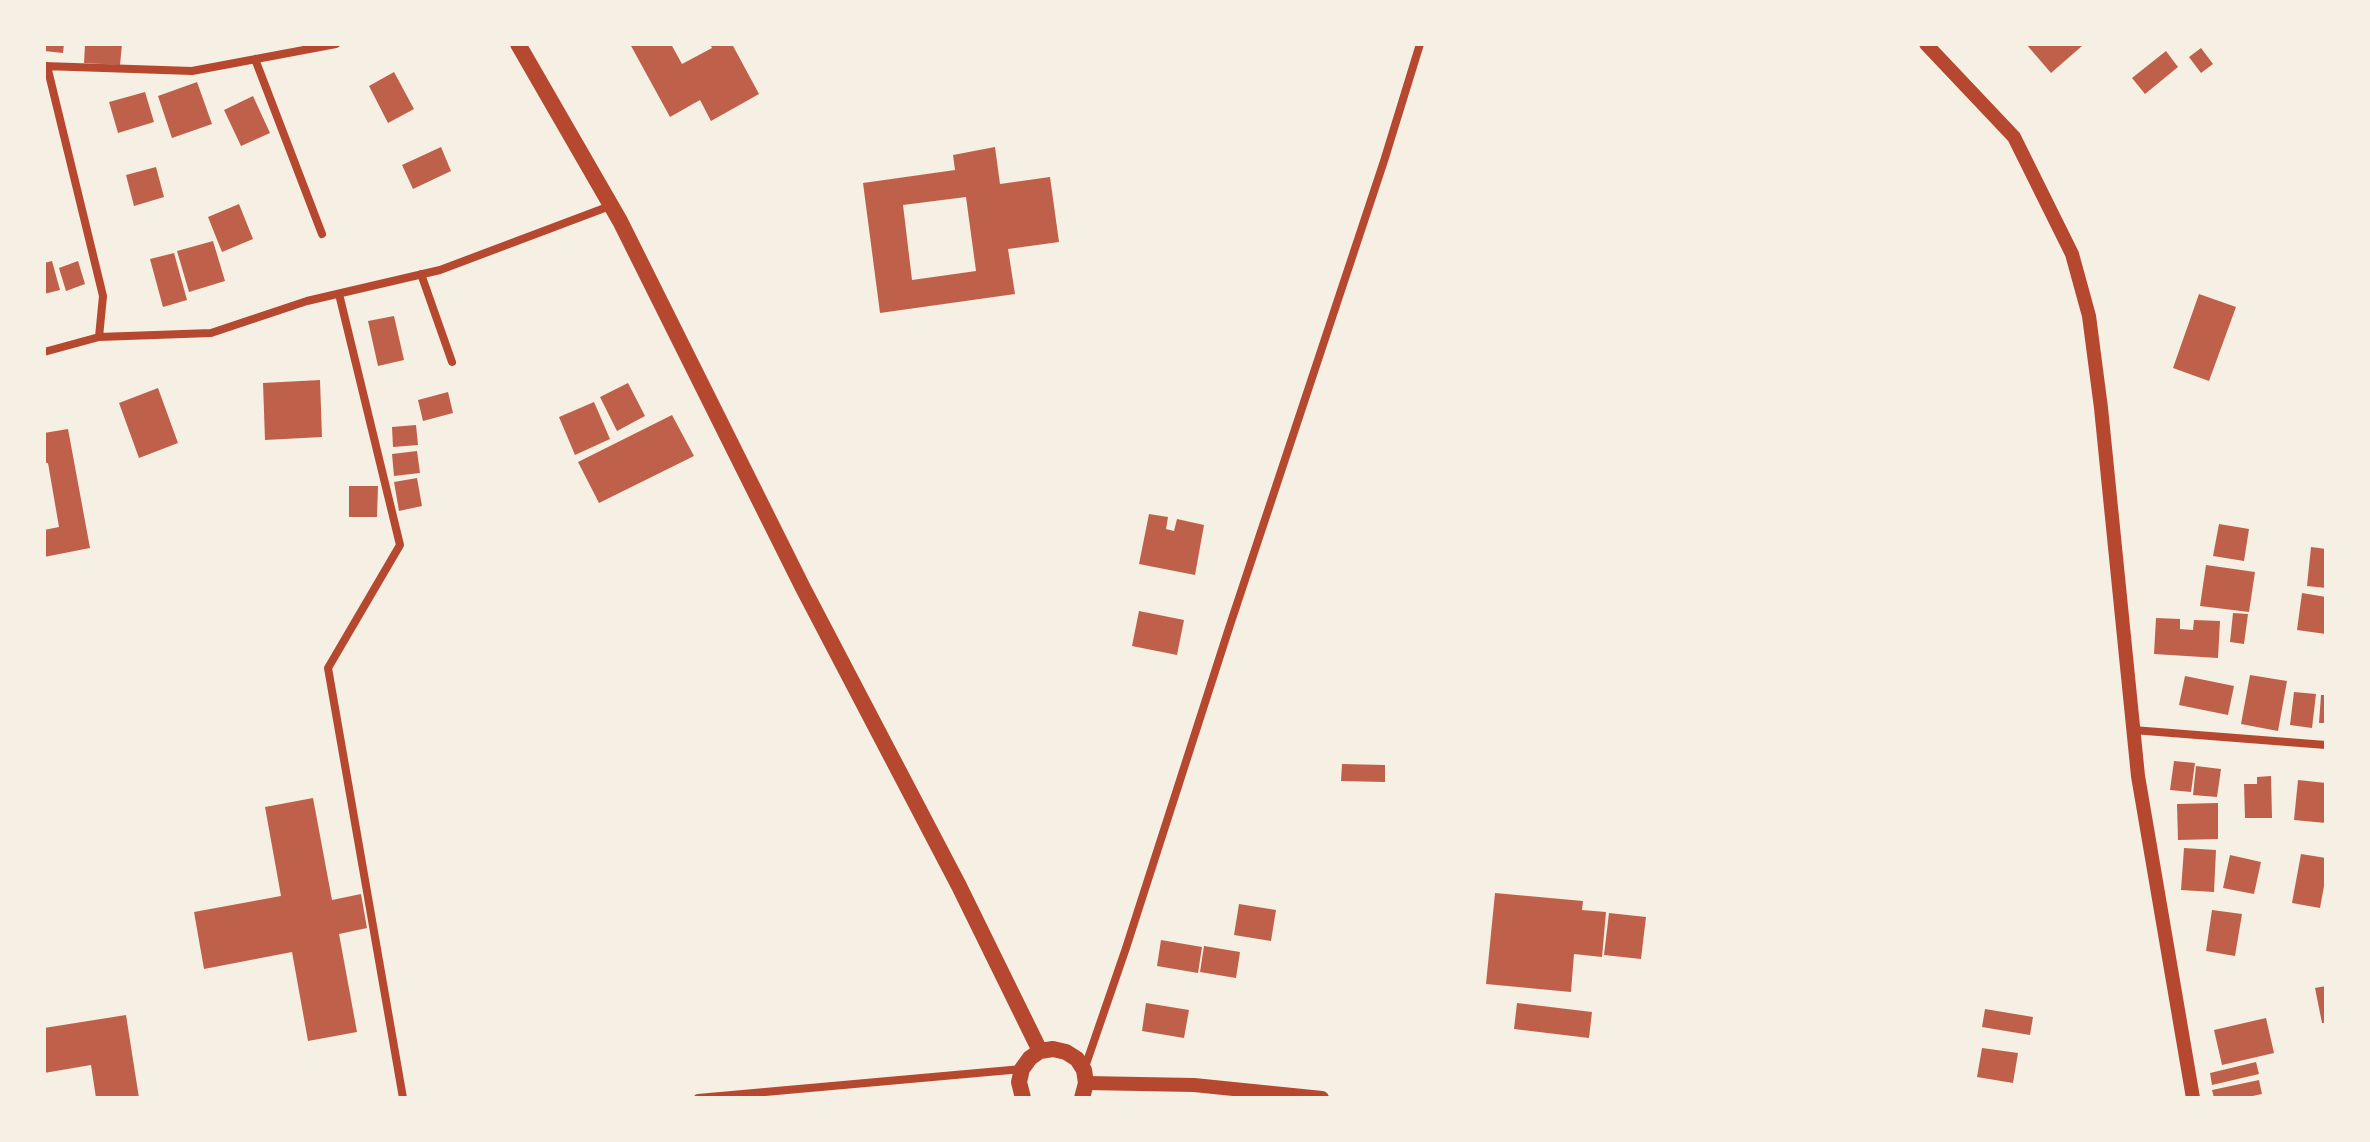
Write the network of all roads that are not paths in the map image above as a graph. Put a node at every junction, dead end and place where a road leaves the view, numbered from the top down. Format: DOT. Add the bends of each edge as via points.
graph roads {
  1 [pos="336,44"];
  2 [pos="518,44"];
  3 [pos="1420,44"];
  4 [pos="1926,44"];
  5 [pos="255,59"];
  6 [pos="45,66"];
  7 [pos="611,206"];
  8 [pos="322,234"];
  9 [pos="421,274"];
  10 [pos="339,294"];
  11 [pos="99,337"];
  12 [pos="44,352"];
  13 [pos="452,362"];
  14 [pos="2133,730"];
  15 [pos="2326,745"];
  16 [pos="1040,1051"];
  17 [pos="1022,1069"];
  18 [pos="1084,1084"];
  19 [pos="403,1098"];
  20 [pos="698,1098"];
  21 [pos="1023,1098"];
  22 [pos="1322,1098"];
  23 [pos="2193,1098"];
  1 -- 5 [label="street"];
  2 -- 7 [label="main road"];
  3 -- 18 [label="street"];
  4 -- 14 [label="street" via="2014,137 2072,254 2089,316 2101,408"];
  5 -- 6 [label="street" via="192,71"];
  5 -- 8 [label="street"];
  6 -- 11 [label="street" via="103,296"];
  7 -- 9 [label="street"];
  7 -- 16 [label="main road"];
  9 -- 10 [label="street"];
  9 -- 13 [label="street"];
  10 -- 11 [label="street" via="211,333"];
  10 -- 19 [label="street" via="400,545 328,668"];
  11 -- 12 [label="street"];
  14 -- 15 [label="street"];
  14 -- 23 [label="street"];
  16 -- 17 [label="main road"];
  16 -- 18 [label="main road" via="1053,1049 1077,1059"];
  17 -- 20 [label="street"];
  17 -- 21 [label="main road"];
  18 -- 22 [label="street" via="1194,1085"];
}
